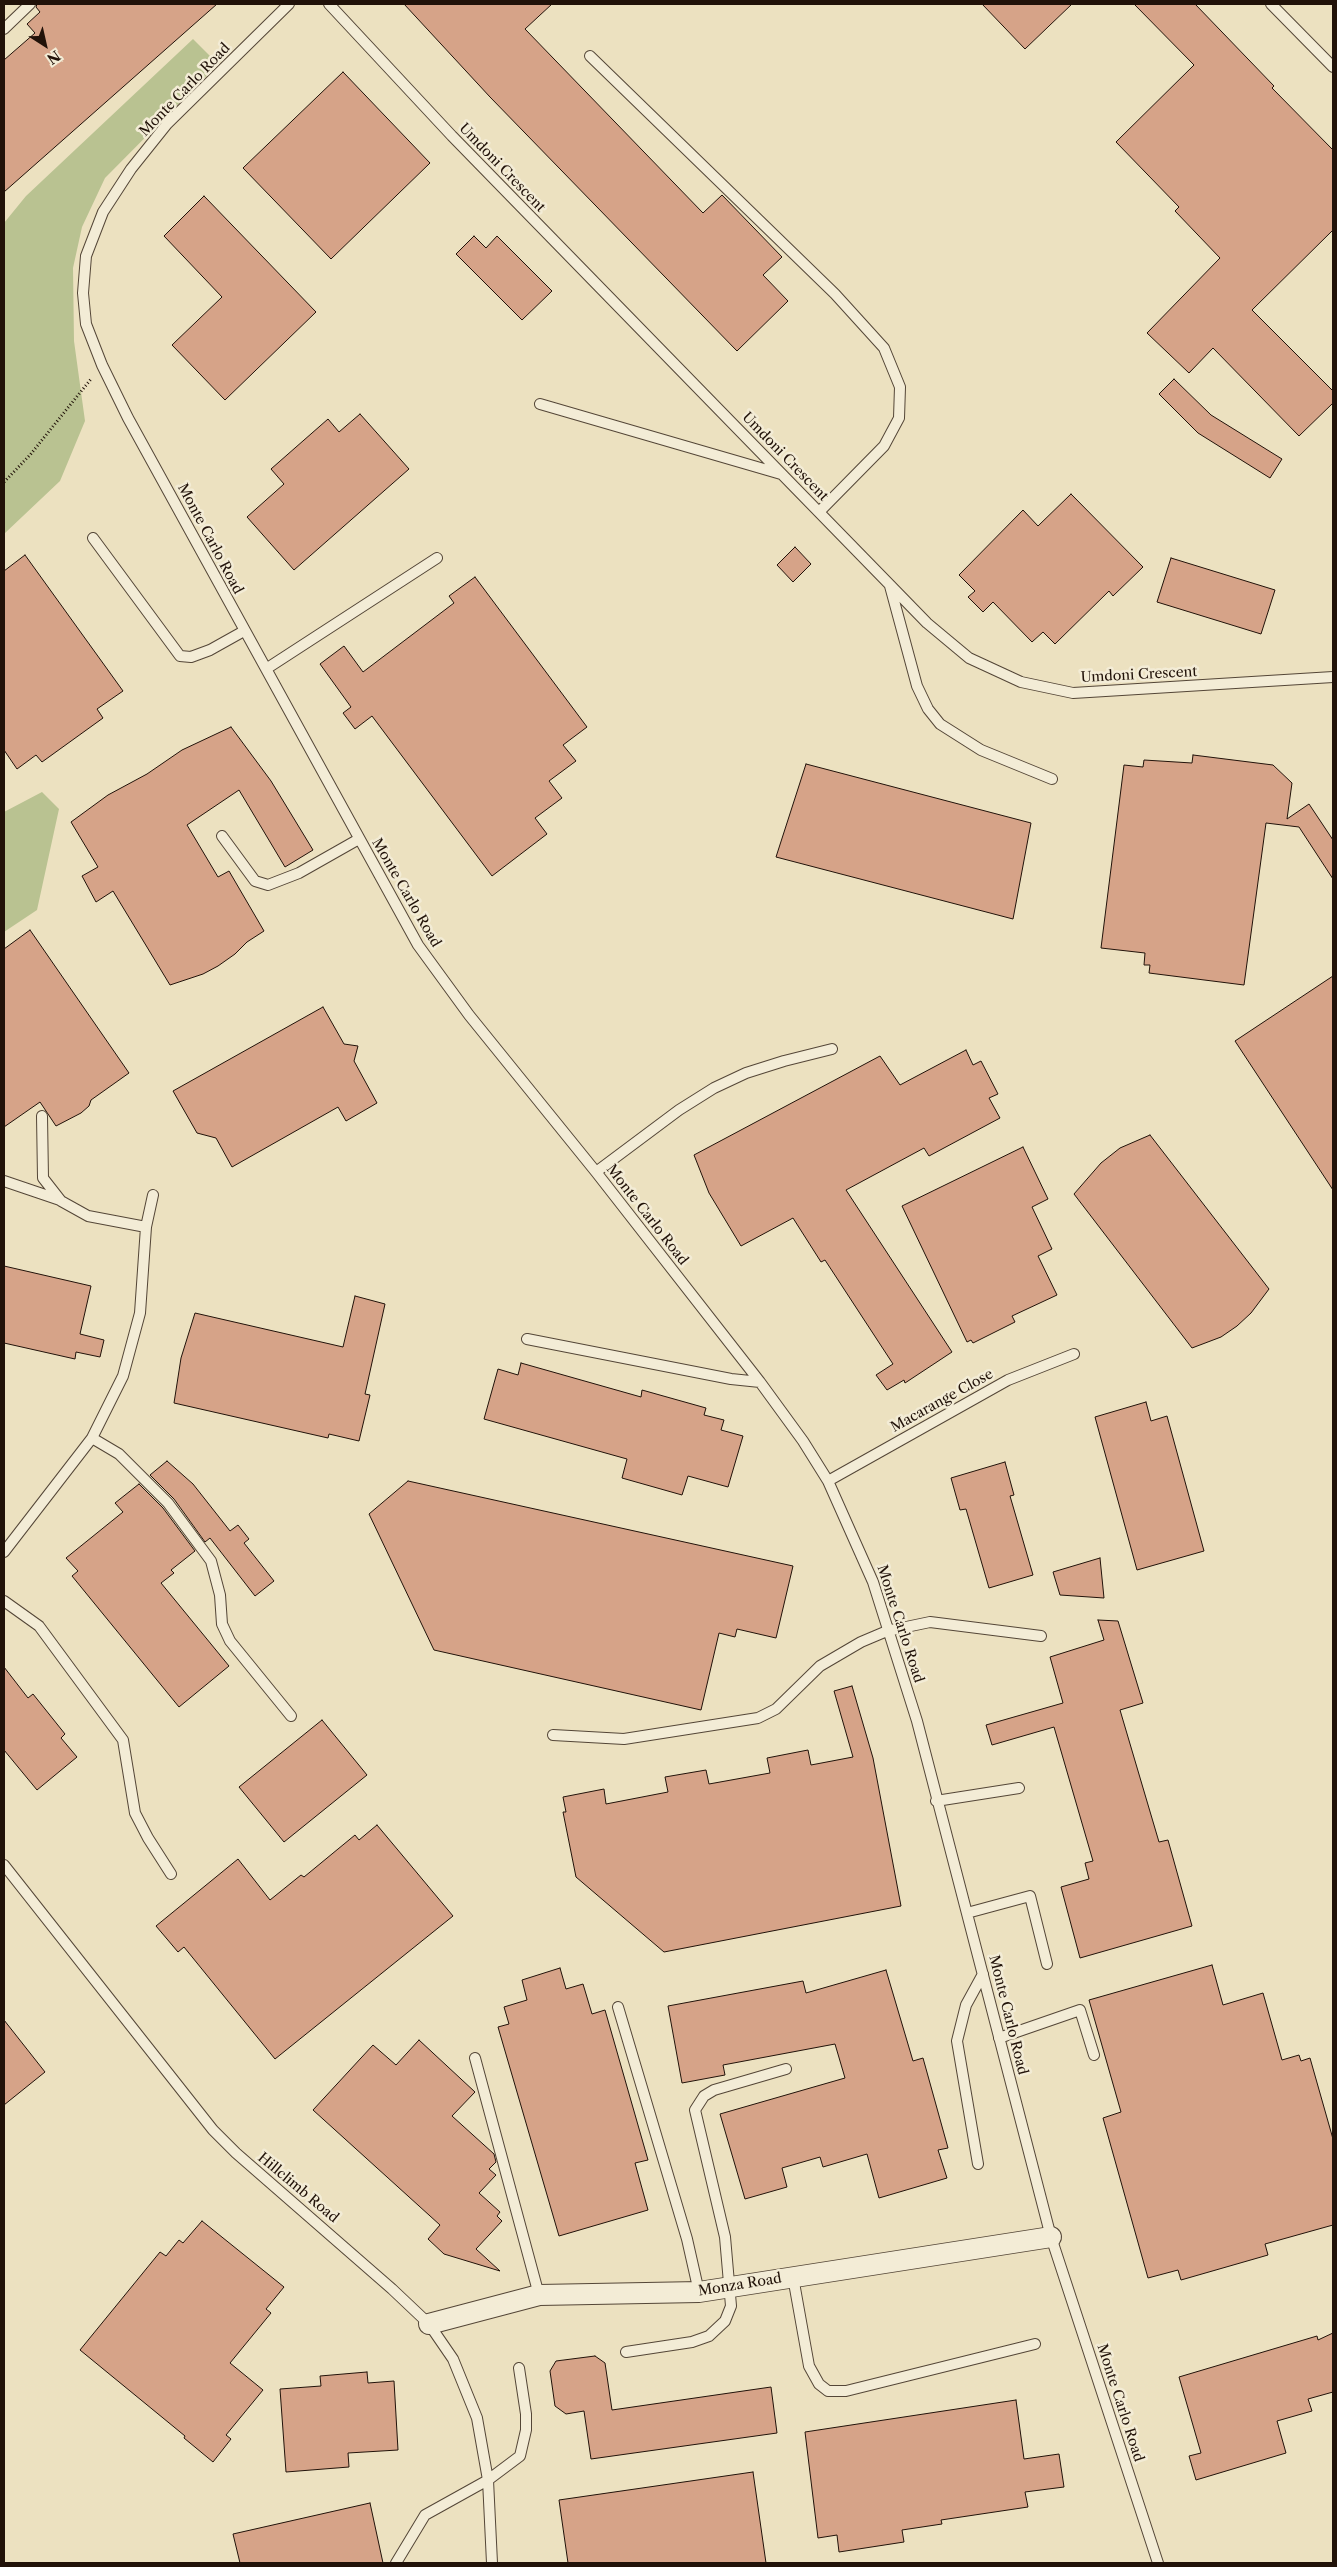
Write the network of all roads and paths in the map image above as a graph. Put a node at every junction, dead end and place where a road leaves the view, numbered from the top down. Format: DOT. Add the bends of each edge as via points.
graph roads {
  1 [pos="30,4"];
  2 [pos="289,4"];
  3 [pos="329,4"];
  4 [pos="1271,4"];
  5 [pos="4,29"];
  6 [pos="590,56"];
  7 [pos="1333,67"];
  8 [pos="102,364"];
  9 [pos="540,404"];
  10 [pos="782,474"];
  11 [pos="4,482"];
  12 [pos="819,512"];
  13 [pos="93,538"];
  14 [pos="437,558"];
  15 [pos="890,585"];
  16 [pos="244,631"];
  17 [pos="266,669"];
  18 [pos="1333,677"];
  19 [pos="1052,779"];
  20 [pos="222,836"];
  21 [pos="359,839"];
  22 [pos="832,1049"];
  23 [pos="42,1116"];
  24 [pos="596,1172"];
  25 [pos="4,1181"];
  26 [pos="153,1194"];
  27 [pos="61,1201"];
  28 [pos="146,1227"];
  29 [pos="527,1340"];
  30 [pos="1074,1354"];
  31 [pos="760,1382"];
  32 [pos="92,1438"];
  33 [pos="828,1481"];
  34 [pos="4,1552"];
  35 [pos="4,1601"];
  36 [pos="888,1631"];
  37 [pos="1041,1636"];
  38 [pos="291,1716"];
  39 [pos="553,1735"];
  40 [pos="1019,1788"];
  41 [pos="936,1802"];
  42 [pos="4,1865"];
  43 [pos="171,1874"];
  44 [pos="967,1913"];
  45 [pos="1047,1964"];
  46 [pos="984,1974"];
  47 [pos="618,2007"];
  48 [pos="999,2038"];
  49 [pos="1094,2055"];
  50 [pos="475,2058"];
  51 [pos="786,2069"];
  52 [pos="978,2164"];
  53 [pos="1051,2238"];
  54 [pos="793,2277"];
  55 [pos="730,2286"];
  56 [pos="699,2292"];
  57 [pos="539,2295"];
  58 [pos="429,2324"];
  59 [pos="1035,2344"];
  60 [pos="626,2352"];
  61 [pos="519,2368"];
  62 [pos="488,2480"];
  63 [pos="396,2563"];
  64 [pos="492,2563"];
  65 [pos="1158,2563"];
  1 -- 5 [label="lane"];
  2 -- 8 [label="lane, Monte Carlo Road" via="167,124 131,169 104,212 86,256 83,293 86,324"];
  3 -- 10 [label="lane, Umdoni Crescent" via="452,136"];
  4 -- 7 [label="lane"];
  6 -- 12 [label="lane" via="835,294 884,348 900,387 899,418 884,446"];
  8 -- 11 [label="path" via="30,455"];
  8 -- 16 [label="lane, Monte Carlo Road"];
  9 -- 10 [label="lane"];
  10 -- 12 [label="lane, Umdoni Crescent"];
  12 -- 15 [label="lane, Umdoni Crescent"];
  13 -- 16 [label="lane" via="180,656 191,657 210,650"];
  14 -- 17 [label="lane"];
  15 -- 18 [label="lane, Umdoni Crescent" via="927,623 969,658 1020,682 1073,693"];
  15 -- 19 [label="lane" via="917,686 940,724 981,750"];
  16 -- 17 [label="lane, Monte Carlo Road"];
  17 -- 21 [label="lane, Monte Carlo Road"];
  20 -- 21 [label="lane" via="255,880 268,885 299,873"];
  21 -- 24 [label="lane, Monte Carlo Road" via="418,945"];
  22 -- 24 [label="lane" via="746,1073 714,1088"];
  23 -- 27 [label="lane" via="44,1178"];
  24 -- 31 [label="lane, Monte Carlo Road"];
  25 -- 27 [label="lane"];
  26 -- 28 [label="lane"];
  27 -- 28 [label="lane" via="88,1216"];
  28 -- 32 [label="lane" via="140,1313 123,1376"];
  29 -- 31 [label="lane"];
  30 -- 33 [label="lane, Macarange Close" via="1008,1380"];
  31 -- 33 [label="lane, Monte Carlo Road"];
  32 -- 34 [label="lane"];
  32 -- 38 [label="lane" via="119,1454 168,1503 212,1561 220,1595 222,1624 230,1641"];
  33 -- 36 [label="lane, Monte Carlo Road" via="873,1582"];
  35 -- 43 [label="lane" via="39,1626 123,1740 135,1813"];
  36 -- 37 [label="lane" via="930,1622"];
  36 -- 39 [label="lane" via="861,1642 820,1666 776,1709 758,1718 624,1739"];
  36 -- 41 [label="lane, Monte Carlo Road" via="917,1721"];
  40 -- 41 [label="lane"];
  41 -- 44 [label="lane, Monte Carlo Road"];
  42 -- 58 [label="lane, Hillclimb Road" via="213,2130"];
  44 -- 45 [label="lane" via="1030,1896"];
  44 -- 46 [label="lane, Monte Carlo Road"];
  46 -- 48 [label="lane, Monte Carlo Road"];
  46 -- 52 [label="lane" via="966,2005 957,2041"];
  47 -- 56 [label="lane" via="687,2239"];
  48 -- 49 [label="lane" via="1080,2010"];
  48 -- 53 [label="lane, Monte Carlo Road"];
  50 -- 57 [label="lane"];
  51 -- 55 [label="lane" via="714,2090 704,2096 695,2110 725,2237"];
  53 -- 54 [label="street, Monza Road"];
  53 -- 65 [label="lane, Monte Carlo Road"];
  54 -- 55 [label="street, Monza Road"];
  54 -- 59 [label="lane" via="809,2366 819,2384 828,2391 846,2391"];
  55 -- 56 [label="street, Monza Road"];
  55 -- 60 [label="lane" via="731,2306 725,2321 709,2336 692,2342"];
  56 -- 57 [label="street, Monza Road"];
  57 -- 58 [label="street, Monza Road"];
  58 -- 62 [label="lane, Hillclimb Road" via="453,2359 477,2418"];
  61 -- 62 [label="lane" via="526,2414 520,2456"];
  62 -- 63 [label="lane" via="425,2515"];
  62 -- 64 [label="lane, Hillclimb Road"];
}
